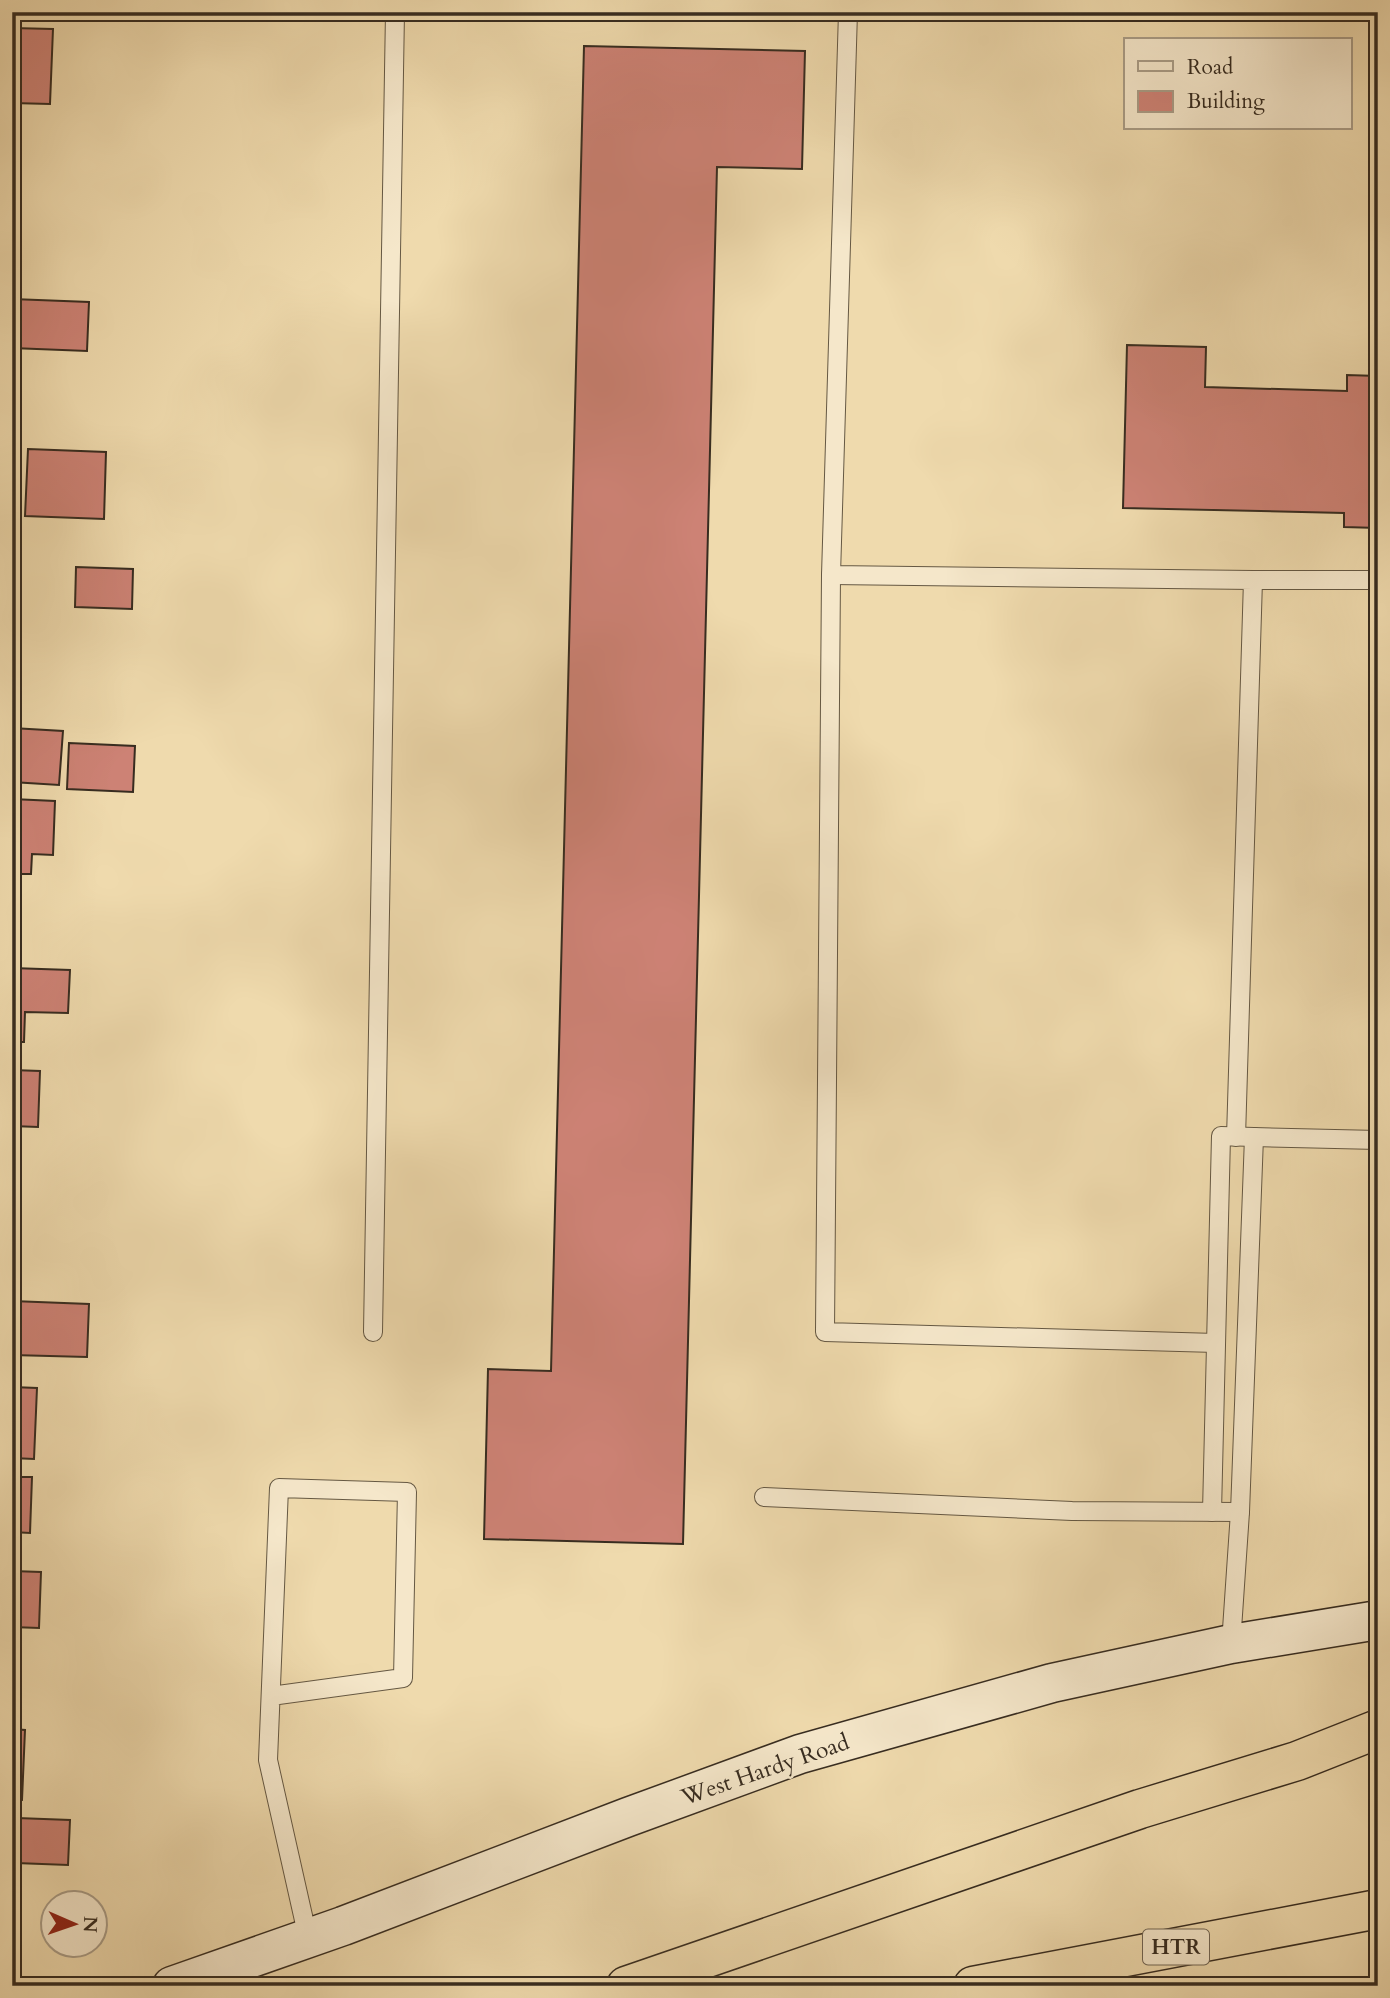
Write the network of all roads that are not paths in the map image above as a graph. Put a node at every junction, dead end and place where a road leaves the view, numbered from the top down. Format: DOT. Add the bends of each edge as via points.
graph roads {
  1 [pos="395,12"];
  2 [pos="848,12"];
  3 [pos="831,575"];
  4 [pos="1253,580"];
  5 [pos="1378,580"];
  6 [pos="1245,1137"];
  7 [pos="1378,1140"];
  8 [pos="373,1332"];
  9 [pos="1216,1343"];
  10 [pos="764,1497"];
  11 [pos="1212,1512"];
  12 [pos="1240,1512"];
  13 [pos="1378,1620"];
  14 [pos="1231,1644"];
  15 [pos="271,1696"];
  16 [pos="1378,1729"];
  17 [pos="1378,1909"];
  18 [pos="308,1938"];
  19 [pos="172,1986"];
  20 [pos="626,1986"];
  21 [pos="973,1986"];
  1 -- 8 [label="lane"];
  2 -- 3 [label="lane"];
  3 -- 4 [label="lane"];
  3 -- 9 [label="lane" via="825,1332"];
  4 -- 5 [label="lane"];
  4 -- 6 [label="lane"];
  6 -- 7 [label="lane"];
  6 -- 9 [label="lane" via="1221,1136"];
  6 -- 12 [label="lane" via="1254,1173"];
  9 -- 11 [label="lane"];
  10 -- 11 [label="lane" via="1072,1511"];
  11 -- 12 [label="lane"];
  12 -- 14 [label="lane"];
  13 -- 14 [label="main road, West Hardy Road"];
  14 -- 18 [label="main road, West Hardy Road" via="1052,1683 800,1754"];
  15 -- 15 [label="lane" via="279,1488 407,1492 403,1678"];
  15 -- 18 [label="lane" via="268,1760"];
  16 -- 20 [label="highway" via="1297,1761 1140,1809"];
  17 -- 21 [label="highway, HTR"];
  18 -- 19 [label="main road, West Hardy Road"];
}
